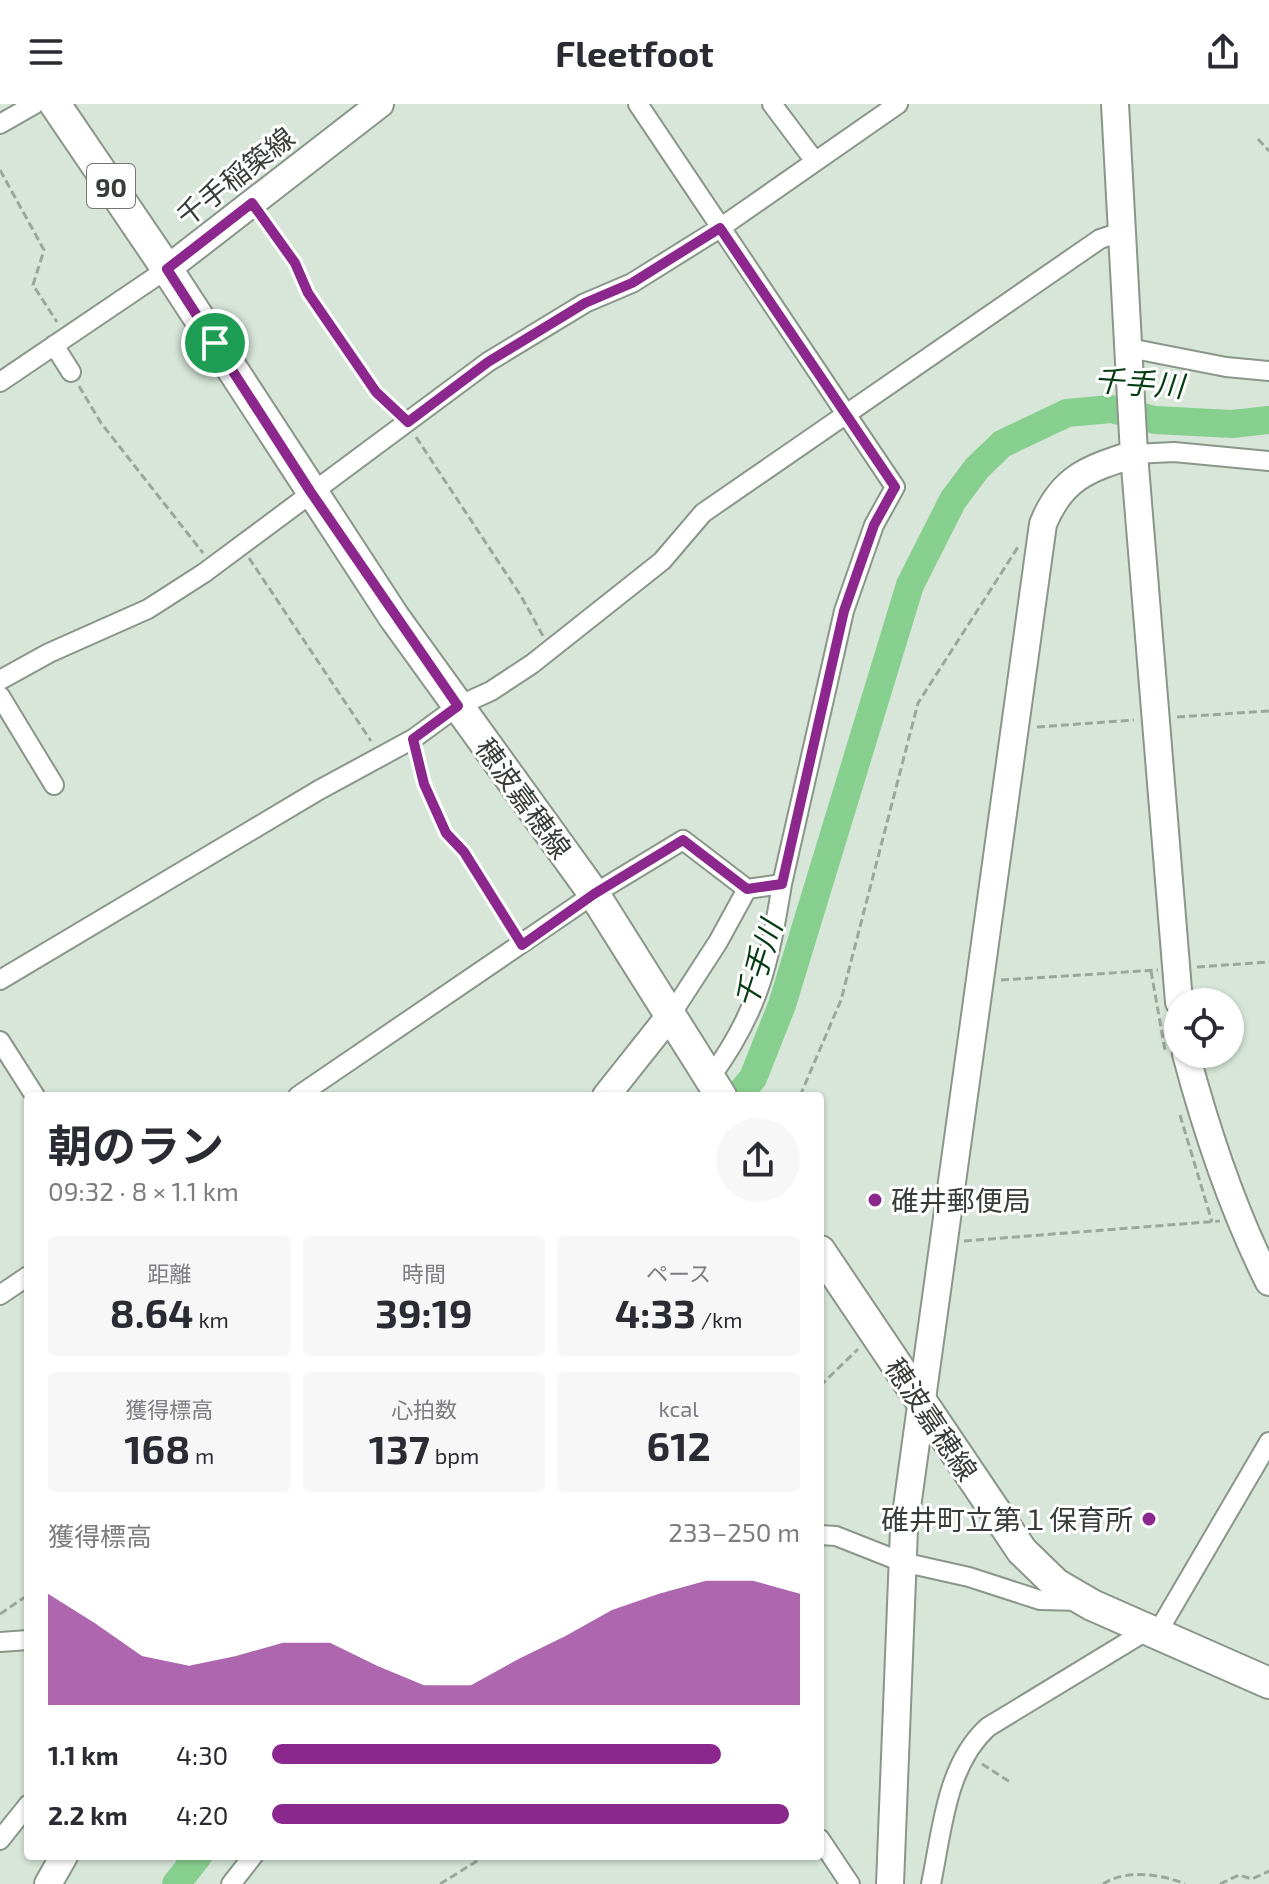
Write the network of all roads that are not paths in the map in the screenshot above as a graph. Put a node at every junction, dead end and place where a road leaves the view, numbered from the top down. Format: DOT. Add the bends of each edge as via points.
graph roads {
  1 [pos="35,104"];
  2 [pos="55,104"];
  3 [pos="380,104"];
  4 [pos="638,104"];
  5 [pos="772,104"];
  6 [pos="898,104"];
  7 [pos="1115,104"];
  8 [pos="0,124"];
  9 [pos="814,160"];
  10 [pos="720,228"];
  11 [pos="1121,232"];
  12 [pos="167,269"];
  13 [pos="60,341"];
  14 [pos="1129,353"];
  15 [pos="1269,371"];
  16 [pos="71,372"];
  17 [pos="0,382"];
  18 [pos="845,414"];
  19 [pos="1134,454"];
  20 [pos="1269,461"];
  21 [pos="310,491"];
  22 [pos="0,680"];
  23 [pos="0,696"];
  24 [pos="458,706"];
  25 [pos="54,785"];
  26 [pos="782,884"];
  27 [pos="747,889"];
  28 [pos="594,894"];
  29 [pos="0,980"];
  30 [pos="1177,988"];
  31 [pos="672,1013"];
  32 [pos="0,1041"];
  33 [pos="1190,1068"];
  34 [pos="715,1086"];
  35 [pos="32,1092"];
  36 [pos="304,1092"];
  37 [pos="609,1092"];
  38 [pos="824,1257"];
  39 [pos="24,1279"];
  40 [pos="1269,1282"];
  41 [pos="0,1295"];
  42 [pos="922,1400"];
  43 [pos="1269,1442"];
  44 [pos="824,1536"];
  45 [pos="902,1562"];
  46 [pos="1085,1601"];
  47 [pos="1151,1633"];
  48 [pos="24,1640"];
  49 [pos="0,1642"];
  50 [pos="1269,1683"];
  51 [pos="24,1810"];
  52 [pos="0,1840"];
  53 [pos="824,1845"];
  54 [pos="62,1860"];
  55 [pos="250,1860"];
  56 [pos="48,1884"];
  57 [pos="231,1884"];
  58 [pos="850,1884"];
  59 [pos="890,1884"];
  60 [pos="931,1884"];
  1 -- 8 [label="street"];
  2 -- 12 [label="main road, 穂波嘉穂線 / 90"];
  3 -- 12 [label="street, 千手稲築線"];
  4 -- 10 [label="street"];
  5 -- 9 [label="street"];
  6 -- 9 [label="street"];
  7 -- 11 [label="street"];
  9 -- 10 [label="street"];
  10 -- 18 [label="street"];
  10 -- 21 [label="street" via="488,362"];
  11 -- 14 [label="street"];
  11 -- 18 [label="street" via="1100,239"];
  12 -- 13 [label="street"];
  12 -- 21 [label="main road, 穂波嘉穂線 / 90"];
  13 -- 16 [label="street"];
  13 -- 17 [label="street"];
  14 -- 15 [label="street"];
  14 -- 19 [label="street"];
  18 -- 24 [label="street" via="703,513 662,561 550,650 491,691"];
  18 -- 26 [label="street" via="895,487 874,525 844,611"];
  19 -- 20 [label="street" via="1174,452"];
  19 -- 30 [label="street"];
  19 -- 42 [label="street" via="1079,475 1052,502 1043,524"];
  21 -- 22 [label="street" via="148,609"];
  21 -- 24 [label="main road, 穂波嘉穂線 / 90"];
  23 -- 25 [label="street"];
  24 -- 28 [label="main road, 穂波嘉穂線 / 90"];
  24 -- 29 [label="street" via="413,739"];
  26 -- 27 [label="street"];
  26 -- 34 [label="street" via="770,960"];
  27 -- 28 [label="street" via="683,840"];
  27 -- 31 [label="street"];
  28 -- 31 [label="main road, 穂波嘉穂線 / 90"];
  28 -- 36 [label="street"];
  31 -- 34 [label="main road, 穂波嘉穂線 / 90"];
  31 -- 37 [label="street"];
  32 -- 35 [label="street"];
  33 -- 40 [label="street" via="1239,1221"];
  38 -- 42 [label="main road, 穂波嘉穂線"];
  39 -- 41 [label="street"];
  42 -- 45 [label="street"];
  42 -- 46 [label="main road, 穂波嘉穂線" via="1022,1551 1056,1584"];
  43 -- 47 [label="street"];
  44 -- 45 [label="street" via="858,1543"];
  45 -- 46 [label="street" via="1040,1600"];
  45 -- 59 [label="street"];
  46 -- 47 [label="main road, 穂波嘉穂線"];
  47 -- 50 [label="main road, 穂波嘉穂線"];
  47 -- 60 [label="street" via="988,1727 966,1753 950,1796"];
  48 -- 49 [label="street"];
  51 -- 52 [label="street"];
  53 -- 58 [label="street"];
  54 -- 56 [label="street"];
  55 -- 57 [label="street"];
}
